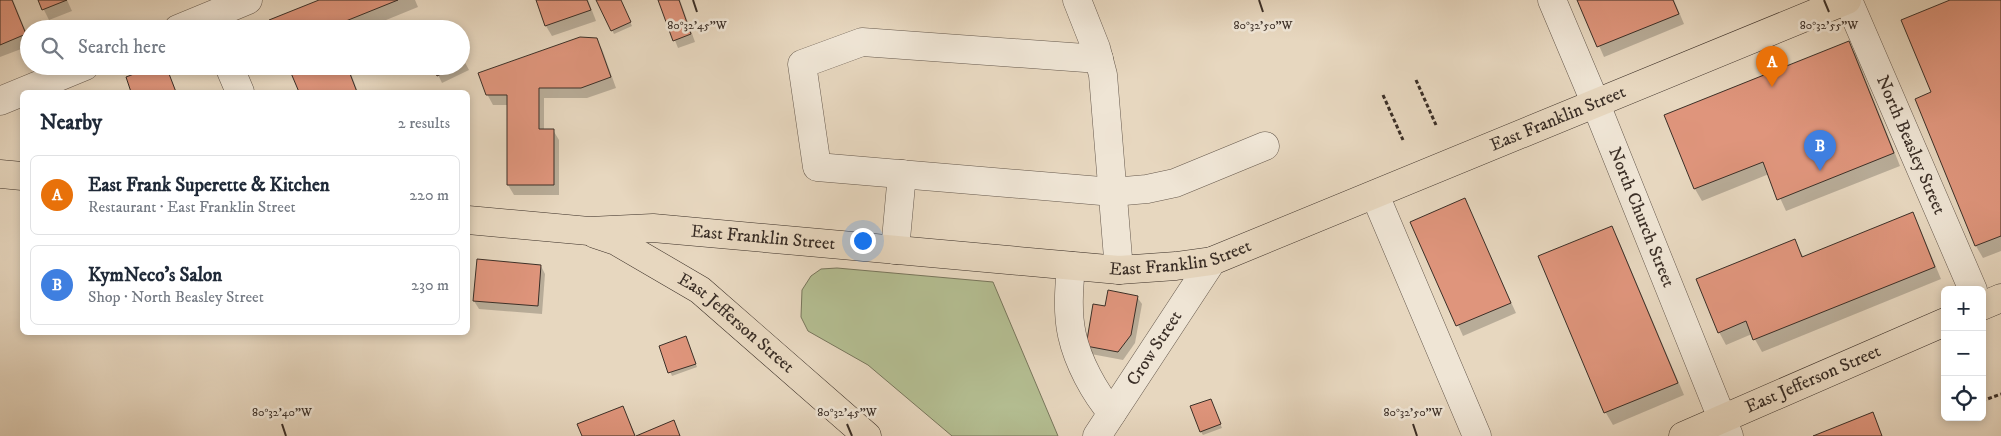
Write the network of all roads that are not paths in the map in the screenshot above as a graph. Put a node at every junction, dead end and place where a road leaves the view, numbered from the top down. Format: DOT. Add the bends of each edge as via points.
graph roads {
  1 [pos="248,0"];
  2 [pos="1077,0"];
  3 [pos="1552,0"];
  4 [pos="1848,0"];
  5 [pos="216,20"];
  6 [pos="1099,59"];
  7 [pos="63,75"];
  8 [pos="233,75"];
  9 [pos="27,90"];
  10 [pos="239,90"];
  11 [pos="20,93"];
  12 [pos="0,101"];
  13 [pos="1595,102"];
  14 [pos="1264,146"];
  15 [pos="0,174"];
  16 [pos="902,174"];
  17 [pos="20,176"];
  18 [pos="1113,192"];
  19 [pos="1375,195"];
  20 [pos="470,220"];
  21 [pos="588,232"];
  22 [pos="895,250"];
  23 [pos="1212,261"];
  24 [pos="1071,266"];
  25 [pos="1119,270"];
  26 [pos="1970,286"];
  27 [pos="2001,298"];
  28 [pos="1986,304"];
  29 [pos="1941,324"];
  30 [pos="1112,413"];
  31 [pos="1725,428"];
  32 [pos="867,436"];
  33 [pos="1097,436"];
  34 [pos="1477,436"];
  35 [pos="1683,436"];
  1 -- 5 [label="street"];
  2 -- 6 [label="street"];
  3 -- 13 [label="street, North Church Street"];
  4 -- 13 [label="main road, East Franklin Street"];
  4 -- 26 [label="street, North Beasley Street"];
  6 -- 16 [label="street" via="862,42 802,64 817,167"];
  6 -- 18 [label="street"];
  7 -- 9 [label="street"];
  8 -- 10 [label="street"];
  11 -- 12 [label="street"];
  13 -- 19 [label="main road, East Franklin Street"];
  13 -- 31 [label="street, North Church Street"];
  14 -- 18 [label="street" via="1175,183"];
  15 -- 17 [label="main road"];
  16 -- 18 [label="street"];
  16 -- 22 [label="street"];
  18 -- 25 [label="street"];
  19 -- 23 [label="main road, East Franklin Street"];
  19 -- 34 [label="street"];
  20 -- 21 [label="main road, East Franklin Street"];
  21 -- 22 [label="main road, East Franklin Street" via="653,228"];
  21 -- 32 [label="main road, East Jefferson Street" via="616,241 700,290"];
  22 -- 24 [label="main road, East Franklin Street"];
  23 -- 25 [label="main road, East Franklin Street"];
  23 -- 30 [label="street, Crow Street"];
  24 -- 25 [label="main road, East Franklin Street"];
  24 -- 30 [label="street" via="1069,303 1072,335 1088,377"];
  27 -- 28 [label="main road"];
  29 -- 31 [label="main road, East Jefferson Street"];
  30 -- 33 [label="street, Crow Street"];
  31 -- 35 [label="main road, East Jefferson Street"];
}
